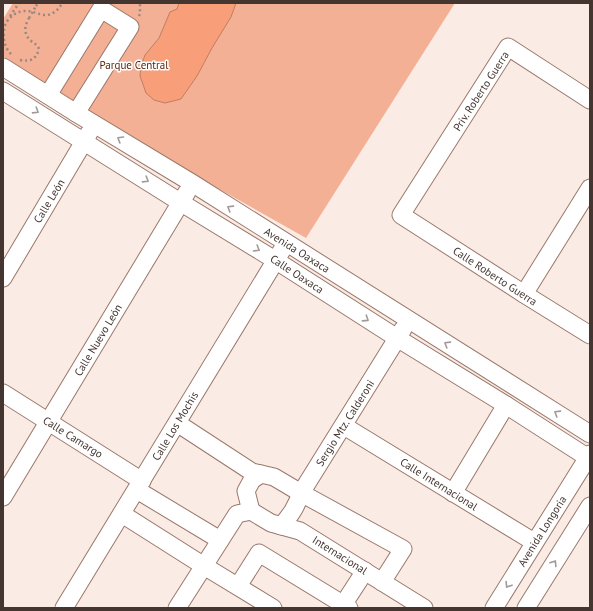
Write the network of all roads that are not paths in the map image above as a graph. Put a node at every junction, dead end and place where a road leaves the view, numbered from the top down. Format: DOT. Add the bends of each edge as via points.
graph roads {
  1 [pos="3,67"];
  2 [pos="3,91"];
  3 [pos="48,95"];
  4 [pos="590,100"];
  5 [pos="76,113"];
  6 [pos="95,124"];
  7 [pos="84,141"];
  8 [pos="192,184"];
  9 [pos="590,188"];
  10 [pos="180,202"];
  11 [pos="401,215"];
  12 [pos="286,243"];
  13 [pos="275,260"];
  14 [pos="3,278"];
  15 [pos="524,294"];
  16 [pos="409,321"];
  17 [pos="590,335"];
  18 [pos="397,338"];
  19 [pos="3,393"];
  20 [pos="506,405"];
  21 [pos="49,422"];
  22 [pos="177,423"];
  23 [pos="344,426"];
  24 [pos="590,434"];
  25 [pos="589,457"];
  26 [pos="261,474"];
  27 [pos="139,485"];
  28 [pos="301,493"];
  29 [pos="453,493"];
  30 [pos="3,497"];
  31 [pos="590,506"];
  32 [pos="251,511"];
  33 [pos="122,514"];
  34 [pos="281,526"];
  35 [pos="220,540"];
  36 [pos="534,542"];
  37 [pos="204,566"];
  38 [pos="365,571"];
  39 [pos="382,582"];
  40 [pos="238,586"];
  41 [pos="344,607"];
  42 [pos="64,608"];
  43 [pos="177,608"];
  44 [pos="273,608"];
  45 [pos="424,608"];
  46 [pos="494,608"];
  47 [pos="526,608"];
  1 -- 3 [label="street, Avenida Oaxaca"];
  2 -- 7 [label="street, Calle Oaxaca, one-way"];
  3 -- 5 [label="street, Avenida Oaxaca"];
  3 -- 5 [label="street" via="101,9 130,27"];
  4 -- 11 [label="street, Priv. Roberto Guerra" via="508,47"];
  5 -- 6 [label="street, Avenida Oaxaca"];
  6 -- 7 [label="street, Calle León"];
  8 -- 6 [label="street, Avenida Oaxaca, one-way"];
  7 -- 10 [label="street, Calle Oaxaca, one-way"];
  7 -- 14 [label="street, Calle León"];
  8 -- 10 [label="street, Calle Nuevo León"];
  12 -- 8 [label="street, Avenida Oaxaca, one-way"];
  9 -- 15 [label="street"];
  10 -- 13 [label="street, Calle Oaxaca, one-way"];
  10 -- 21 [label="street, Calle Nuevo León"];
  11 -- 15 [label="street, Calle Roberto Guerra"];
  12 -- 13 [label="street, Calle Los Mochis"];
  12 -- 16 [label="street, Avenida Oaxaca"];
  13 -- 18 [label="street, Calle Oaxaca, one-way"];
  13 -- 22 [label="street, Calle Los Mochis"];
  15 -- 17 [label="street, Calle Roberto Guerra"];
  16 -- 18 [label="street, Sergio Mtz. Calderoni"];
  24 -- 16 [label="street, Avenida Oaxaca, one-way"];
  18 -- 20 [label="street, Calle Oaxaca"];
  18 -- 23 [label="street, Sergio Mtz. Calderoni"];
  19 -- 21 [label="street, Calle Camargo"];
  20 -- 25 [label="street, Calle Oaxaca"];
  20 -- 29 [label="street"];
  21 -- 27 [label="street, Calle Camargo"];
  21 -- 30 [label="street, Calle Nuevo León"];
  22 -- 26 [label="street" via="252,472"];
  22 -- 27 [label="street, Calle Los Mochis"];
  23 -- 28 [label="street, Sergio Mtz. Calderoni"];
  23 -- 29 [label="street, Calle Internacional"];
  25 -- 36 [label="street, Avenida Longoria"];
  26 -- 28 [label="street" via="274,477"];
  26 -- 32 [label="street" via="252,480 246,492"];
  27 -- 33 [label="street, Calle Los Mochis"];
  27 -- 35 [label="street, Calle Camargo"];
  28 -- 34 [label="street, Sergio Mtz. Calderoni" via="297,505"];
  28 -- 39 [label="street" via="403,549"];
  29 -- 36 [label="street, Calle Internacional"];
  47 -- 31 [label="street, one-way"];
  32 -- 34 [label="street, Internacional"];
  32 -- 35 [label="street" via="237,514"];
  33 -- 37 [label="street"];
  33 -- 42 [label="street, Calle Los Mochis"];
  34 -- 38 [label="street, Internacional" via="300,531"];
  35 -- 37 [label="street"];
  36 -- 46 [label="street, Avenida Longoria, one-way"];
  37 -- 40 [label="street"];
  37 -- 43 [label="street"];
  38 -- 39 [label="street, Internacional"];
  38 -- 41 [label="street"];
  39 -- 45 [label="street, Internacional"];
  40 -- 41 [label="street" via="259,553"];
  40 -- 44 [label="street"];
}
